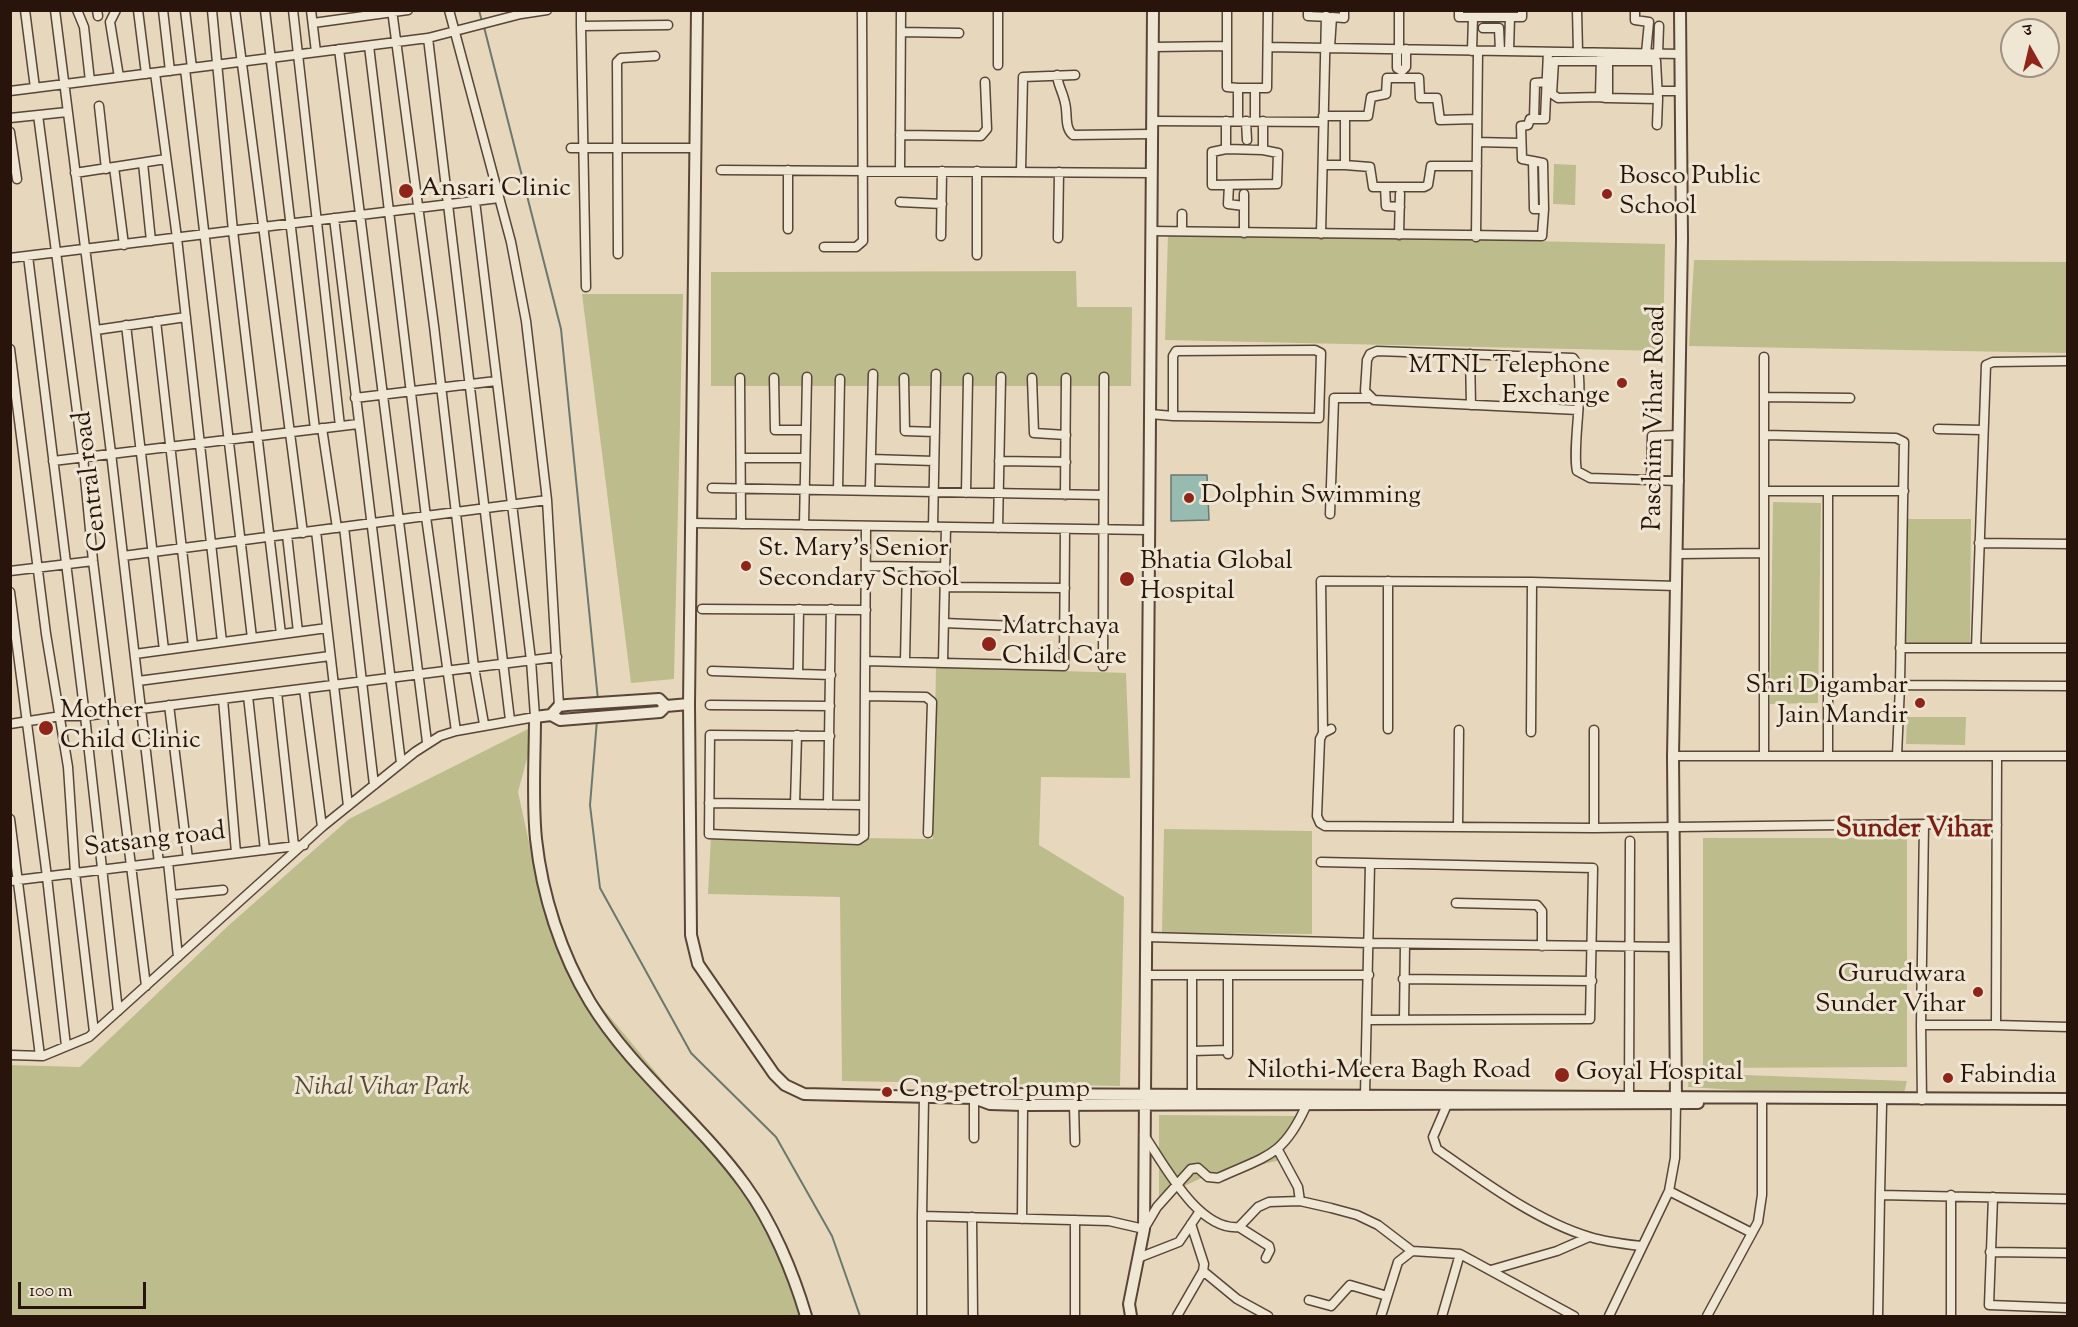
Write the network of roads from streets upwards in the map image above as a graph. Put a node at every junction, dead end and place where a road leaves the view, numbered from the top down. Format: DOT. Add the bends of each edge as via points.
graph roads {
  1 [pos="25,10"];
  2 [pos="55,10"];
  3 [pos="77,10"];
  4 [pos="116,10"];
  5 [pos="138,10"];
  6 [pos="163,10"];
  7 [pos="185,10"];
  8 [pos="212,10"];
  9 [pos="235,10"];
  10 [pos="265,10"];
  11 [pos="293,10"];
  12 [pos="311,10"];
  13 [pos="408,10"];
  14 [pos="449,10"];
  15 [pos="547,10"];
  16 [pos="581,10"];
  17 [pos="697,10"];
  18 [pos="862,10"];
  19 [pos="901,10"];
  20 [pos="998,10"];
  21 [pos="1153,10"];
  22 [pos="1227,10"];
  23 [pos="1268,10"];
  24 [pos="1308,10"];
  25 [pos="1344,10"];
  26 [pos="1400,10"];
  27 [pos="1459,10"];
  28 [pos="1522,10"];
  29 [pos="1577,10"];
  30 [pos="1635,10"];
  31 [pos="1680,10"];
  32 [pos="393,11"];
  33 [pos="1329,17"];
  34 [pos="1473,17"];
  35 [pos="1510,17"];
  36 [pos="313,23"];
  37 [pos="668,25"];
  38 [pos="581,26"];
  39 [pos="1659,26"];
  40 [pos="1483,28"];
  41 [pos="455,31"];
  42 [pos="901,32"];
  43 [pos="959,33"];
  44 [pos="428,38"];
  45 [pos="398,42"];
  46 [pos="369,45"];
  47 [pos="1227,46"];
  48 [pos="1153,47"];
  49 [pos="1268,47"];
  50 [pos="1327,47"];
  51 [pos="339,49"];
  52 [pos="1400,49"];
  53 [pos="1475,51"];
  54 [pos="1504,51"];
  55 [pos="316,52"];
  56 [pos="1548,52"];
  57 [pos="1578,52"];
  58 [pos="1646,53"];
  59 [pos="299,54"];
  60 [pos="1658,54"];
  61 [pos="1681,54"];
  62 [pos="655,57"];
  63 [pos="272,58"];
  64 [pos="1604,59"];
  65 [pos="242,63"];
  66 [pos="998,65"];
  67 [pos="216,66"];
  68 [pos="188,69"];
  69 [pos="170,71"];
  70 [pos="151,74"];
  71 [pos="1402,74"];
  72 [pos="1057,75"];
  73 [pos="1076,75"];
  74 [pos="119,77"];
  75 [pos="90,81"];
  76 [pos="985,82"];
  77 [pos="63,84"];
  78 [pos="35,88"];
  79 [pos="1238,88"];
  80 [pos="1255,88"];
  81 [pos="10,91"];
  82 [pos="1681,91"];
  83 [pos="1658,95"];
  84 [pos="1604,98"];
  85 [pos="99,106"];
  86 [pos="67,112"];
  87 [pos="38,115"];
  88 [pos="1345,116"];
  89 [pos="10,118"];
  90 [pos="1323,119"];
  91 [pos="1477,119"];
  92 [pos="1152,121"];
  93 [pos="1226,121"];
  94 [pos="1251,121"];
  95 [pos="1657,125"];
  96 [pos="10,132"];
  97 [pos="1152,134"];
  98 [pos="900,135"];
  99 [pos="1246,140"];
  100 [pos="1477,142"];
  101 [pos="1519,142"];
  102 [pos="571,148"];
  103 [pos="585,148"];
  104 [pos="618,148"];
  105 [pos="695,148"];
  106 [pos="1226,149"];
  107 [pos="1263,150"];
  108 [pos="166,159"];
  109 [pos="143,163"];
  110 [pos="1323,165"];
  111 [pos="1345,165"];
  112 [pos="1477,166"];
  113 [pos="110,168"];
  114 [pos="721,170"];
  115 [pos="788,170"];
  116 [pos="864,171"];
  117 [pos="900,171"];
  118 [pos="942,171"];
  119 [pos="977,171"];
  120 [pos="1021,171"];
  121 [pos="75,172"];
  122 [pos="1059,172"];
  123 [pos="1151,173"];
  124 [pos="16,179"];
  125 [pos="1229,185"];
  126 [pos="1385,187"];
  127 [pos="1244,194"];
  128 [pos="1400,194"];
  129 [pos="499,198"];
  130 [pos="475,201"];
  131 [pos="900,202"];
  132 [pos="447,204"];
  133 [pos="942,204"];
  134 [pos="1244,206"];
  135 [pos="1400,207"];
  136 [pos="419,208"];
  137 [pos="389,211"];
  138 [pos="1182,214"];
  139 [pos="362,215"];
  140 [pos="334,218"];
  141 [pos="316,220"];
  142 [pos="289,224"];
  143 [pos="262,227"];
  144 [pos="788,229"];
  145 [pos="233,231"];
  146 [pos="1151,231"];
  147 [pos="1182,231"];
  148 [pos="1244,233"];
  149 [pos="204,234"];
  150 [pos="1322,234"];
  151 [pos="1399,235"];
  152 [pos="941,236"];
  153 [pos="177,237"];
  154 [pos="1476,237"];
  155 [pos="1058,238"];
  156 [pos="151,241"];
  157 [pos="123,245"];
  158 [pos="824,247"];
  159 [pos="85,249"];
  160 [pos="57,252"];
  161 [pos="618,254"];
  162 [pos="977,255"];
  163 [pos="28,256"];
  164 [pos="10,258"];
  165 [pos="586,287"];
  166 [pos="186,317"];
  167 [pos="156,321"];
  168 [pos="126,325"];
  169 [pos="96,330"];
  170 [pos="10,349"];
  171 [pos="1470,354"];
  172 [pos="1764,357"];
  173 [pos="2067,361"];
  174 [pos="873,374"];
  175 [pos="936,374"];
  176 [pos="807,377"];
  177 [pos="1001,377"];
  178 [pos="1104,377"];
  179 [pos="740,378"];
  180 [pos="774,378"];
  181 [pos="904,378"];
  182 [pos="968,378"];
  183 [pos="1032,378"];
  184 [pos="1066,378"];
  185 [pos="840,379"];
  186 [pos="496,381"];
  187 [pos="468,385"];
  188 [pos="441,388"];
  189 [pos="412,392"];
  190 [pos="383,395"];
  191 [pos="1765,397"];
  192 [pos="355,398"];
  193 [pos="1371,398"];
  194 [pos="1850,398"];
  195 [pos="1471,405"];
  196 [pos="1578,410"];
  197 [pos="1150,414"];
  198 [pos="1173,416"];
  199 [pos="358,424"];
  200 [pos="340,426"];
  201 [pos="319,429"];
  202 [pos="1938,429"];
  203 [pos="806,430"];
  204 [pos="1982,430"];
  205 [pos="289,432"];
  206 [pos="935,432"];
  207 [pos="1066,435"];
  208 [pos="1679,435"];
  209 [pos="1765,435"];
  210 [pos="256,436"];
  211 [pos="229,439"];
  212 [pos="199,443"];
  213 [pos="171,446"];
  214 [pos="141,450"];
  215 [pos="111,453"];
  216 [pos="83,457"];
  217 [pos="741,458"];
  218 [pos="805,458"];
  219 [pos="871,459"];
  220 [pos="53,461"];
  221 [pos="934,461"];
  222 [pos="999,461"];
  223 [pos="1066,462"];
  224 [pos="1651,480"];
  225 [pos="1679,481"];
  226 [pos="712,488"];
  227 [pos="741,489"];
  228 [pos="805,490"];
  229 [pos="838,490"];
  230 [pos="870,491"];
  231 [pos="1764,491"];
  232 [pos="1904,491"];
  233 [pos="934,492"];
  234 [pos="966,493"];
  235 [pos="999,493"];
  236 [pos="1828,493"];
  237 [pos="1065,495"];
  238 [pos="1103,495"];
  239 [pos="547,500"];
  240 [pos="512,505"];
  241 [pos="482,508"];
  242 [pos="455,512"];
  243 [pos="1329,514"];
  244 [pos="426,517"];
  245 [pos="398,521"];
  246 [pos="691,523"];
  247 [pos="371,524"];
  248 [pos="741,524"];
  249 [pos="804,525"];
  250 [pos="866,526"];
  251 [pos="933,527"];
  252 [pos="946,527"];
  253 [pos="340,528"];
  254 [pos="998,528"];
  255 [pos="1065,529"];
  256 [pos="1103,530"];
  257 [pos="1148,530"];
  258 [pos="316,531"];
  259 [pos="303,532"];
  260 [pos="287,535"];
  261 [pos="269,537"];
  262 [pos="240,541"];
  263 [pos="1979,543"];
  264 [pos="212,544"];
  265 [pos="2067,544"];
  266 [pos="181,548"];
  267 [pos="153,552"];
  268 [pos="1764,553"];
  269 [pos="1678,554"];
  270 [pos="123,556"];
  271 [pos="93,561"];
  272 [pos="66,564"];
  273 [pos="866,566"];
  274 [pos="38,567"];
  275 [pos="908,567"];
  276 [pos="945,567"];
  277 [pos="10,571"];
  278 [pos="1388,581"];
  279 [pos="1532,582"];
  280 [pos="1677,586"];
  281 [pos="945,587"];
  282 [pos="1065,588"];
  283 [pos="10,592"];
  284 [pos="702,609"];
  285 [pos="799,609"];
  286 [pos="831,609"];
  287 [pos="866,610"];
  288 [pos="944,623"];
  289 [pos="327,628"];
  290 [pos="1064,628"];
  291 [pos="298,632"];
  292 [pos="281,634"];
  293 [pos="252,638"];
  294 [pos="222,642"];
  295 [pos="193,646"];
  296 [pos="1900,648"];
  297 [pos="1977,648"];
  298 [pos="2067,648"];
  299 [pos="164,650"];
  300 [pos="135,654"];
  301 [pos="330,656"];
  302 [pos="557,657"];
  303 [pos="531,660"];
  304 [pos="865,661"];
  305 [pos="905,661"];
  306 [pos="943,662"];
  307 [pos="503,664"];
  308 [pos="1103,666"];
  309 [pos="474,667"];
  310 [pos="447,671"];
  311 [pos="712,671"];
  312 [pos="418,674"];
  313 [pos="798,674"];
  314 [pos="831,675"];
  315 [pos="389,678"];
  316 [pos="138,681"];
  317 [pos="361,681"];
  318 [pos="333,685"];
  319 [pos="1900,685"];
  320 [pos="2067,686"];
  321 [pos="304,688"];
  322 [pos="277,692"];
  323 [pos="248,696"];
  324 [pos="865,696"];
  325 [pos="223,699"];
  326 [pos="689,704"];
  327 [pos="169,705"];
  328 [pos="710,705"];
  329 [pos="563,706"];
  330 [pos="666,706"];
  331 [pos="830,706"];
  332 [pos="142,709"];
  333 [pos="113,712"];
  334 [pos="551,715"];
  335 [pos="61,716"];
  336 [pos="85,716"];
  337 [pos="535,717"];
  338 [pos="510,720"];
  339 [pos="27,721"];
  340 [pos="10,724"];
  341 [pos="484,724"];
  342 [pos="1388,729"];
  343 [pos="456,730"];
  344 [pos="1459,730"];
  345 [pos="1594,730"];
  346 [pos="1531,732"];
  347 [pos="797,735"];
  348 [pos="830,736"];
  349 [pos="427,742"];
  350 [pos="1673,756"];
  351 [pos="1764,756"];
  352 [pos="1828,756"];
  353 [pos="1897,756"];
  354 [pos="1997,756"];
  355 [pos="2067,756"];
  356 [pos="400,763"];
  357 [pos="374,785"];
  358 [pos="709,803"];
  359 [pos="795,804"];
  360 [pos="828,805"];
  361 [pos="863,805"];
  362 [pos="348,806"];
  363 [pos="10,819"];
  364 [pos="1924,824"];
  365 [pos="1997,825"];
  366 [pos="1458,826"];
  367 [pos="1673,826"];
  368 [pos="322,827"];
  369 [pos="1594,828"];
  370 [pos="928,833"];
  371 [pos="1629,841"];
  372 [pos="304,845"];
  373 [pos="294,846"];
  374 [pos="266,850"];
  375 [pos="236,853"];
  376 [pos="188,859"];
  377 [pos="164,862"];
  378 [pos="1321,862"];
  379 [pos="1370,864"];
  380 [pos="132,866"];
  381 [pos="103,870"];
  382 [pos="75,873"];
  383 [pos="48,877"];
  384 [pos="15,881"];
  385 [pos="223,890"];
  386 [pos="172,895"];
  387 [pos="1456,903"];
  388 [pos="1147,937"];
  389 [pos="1370,943"];
  390 [pos="1405,944"];
  391 [pos="1542,946"];
  392 [pos="1593,946"];
  393 [pos="1629,946"];
  394 [pos="1674,947"];
  395 [pos="178,957"];
  396 [pos="1146,975"];
  397 [pos="1192,975"];
  398 [pos="1228,975"];
  399 [pos="1369,975"];
  400 [pos="1403,979"];
  401 [pos="1592,981"];
  402 [pos="146,986"];
  403 [pos="118,1011"];
  404 [pos="1367,1020"];
  405 [pos="1404,1020"];
  406 [pos="1921,1025"];
  407 [pos="1996,1025"];
  408 [pos="2067,1027"];
  409 [pos="94,1032"];
  410 [pos="66,1046"];
  411 [pos="1192,1051"];
  412 [pos="10,1055"];
  413 [pos="39,1056"];
  414 [pos="1192,1095"];
  415 [pos="1365,1095"];
  416 [pos="1629,1096"];
  417 [pos="924,1097"];
  418 [pos="974,1098"];
  419 [pos="1676,1099"];
  420 [pos="2067,1099"];
  421 [pos="1143,1100"];
  422 [pos="1449,1100"];
  423 [pos="1762,1100"];
  424 [pos="1922,1100"];
  425 [pos="1882,1104"];
  426 [pos="1023,1105"];
  427 [pos="1074,1105"];
  428 [pos="2067,1105"];
  429 [pos="1306,1106"];
  430 [pos="1144,1134"];
  431 [pos="974,1138"];
  432 [pos="1075,1142"];
  433 [pos="1278,1150"];
  434 [pos="1178,1184"];
  435 [pos="1669,1191"];
  436 [pos="1880,1195"];
  437 [pos="1951,1195"];
  438 [pos="1993,1197"];
  439 [pos="2067,1199"];
  440 [pos="1300,1201"];
  441 [pos="1200,1211"];
  442 [pos="922,1216"];
  443 [pos="972,1217"];
  444 [pos="1022,1219"];
  445 [pos="1075,1220"];
  446 [pos="1191,1224"];
  447 [pos="1239,1227"];
  448 [pos="1144,1229"];
  449 [pos="1752,1233"];
  450 [pos="1589,1237"];
  451 [pos="1641,1246"];
  452 [pos="1412,1251"];
  453 [pos="1990,1252"];
  454 [pos="2067,1253"];
  455 [pos="1460,1254"];
  456 [pos="1138,1258"];
  457 [pos="1266,1258"];
  458 [pos="1491,1270"];
  459 [pos="1203,1271"];
  460 [pos="1387,1296"];
  461 [pos="1309,1300"];
  462 [pos="2067,1308"];
  463 [pos="806,1317"];
  464 [pos="922,1317"];
  465 [pos="973,1317"];
  466 [pos="1075,1317"];
  467 [pos="1131,1317"];
  468 [pos="1178,1317"];
  469 [pos="1268,1317"];
  470 [pos="1382,1317"];
  471 [pos="1442,1317"];
  472 [pos="1574,1317"];
  473 [pos="1609,1317"];
  474 [pos="1707,1317"];
  475 [pos="1878,1317"];
  476 [pos="1951,1317"];
  1 -- 78 [label="street"];
  2 -- 77 [label="street, Central road"];
  3 -- 75 [label="street" via="84,27"];
  4 -- 74 [label="street" via="110,22"];
  5 -- 70 [label="street"];
  6 -- 69 [label="street"];
  7 -- 68 [label="street"];
  8 -- 67 [label="street"];
  9 -- 65 [label="street"];
  10 -- 63 [label="street"];
  11 -- 59 [label="street"];
  12 -- 36 [label="street"];
  13 -- 32 [label="street"];
  14 -- 41 [label="street"];
  15 -- 41 [label="street"];
  16 -- 38 [label="street"];
  17 -- 105 [label="street"];
  18 -- 116 [label="street"];
  19 -- 42 [label="street"];
  20 -- 66 [label="street"];
  21 -- 48 [label="street"];
  22 -- 47 [label="street"];
  23 -- 49 [label="street"];
  24 -- 33 [label="street" via="1308,16"];
  25 -- 33 [label="street" via="1344,18"];
  26 -- 52 [label="street"];
  27 -- 34 [label="street" via="1458,17"];
  28 -- 35 [label="street" via="1522,17"];
  29 -- 57 [label="street"];
  30 -- 58 [label="street" via="1635,20 1649,22"];
  31 -- 61 [label="street, Paschim Vihar Road"];
  32 -- 36 [label="street"];
  32 -- 45 [label="street"];
  33 -- 50 [label="street"];
  34 -- 35 [label="street"];
  34 -- 53 [label="street"];
  35 -- 54 [label="street"];
  36 -- 55 [label="street"];
  37 -- 38 [label="street"];
  38 -- 103 [label="street"];
  39 -- 60 [label="street"];
  40 -- 54 [label="street" via="1499,28"];
  41 -- 44 [label="street"];
  41 -- 129 [label="street"];
  42 -- 43 [label="street"];
  42 -- 98 [label="street"];
  44 -- 45 [label="street"];
  44 -- 132 [label="street"];
  45 -- 46 [label="street"];
  45 -- 136 [label="street"];
  46 -- 51 [label="street"];
  46 -- 137 [label="street"];
  47 -- 48 [label="street"];
  47 -- 79 [label="street" via="1227,87"];
  48 -- 92 [label="street"];
  49 -- 50 [label="street"];
  49 -- 80 [label="street" via="1267,88"];
  50 -- 52 [label="street"];
  50 -- 90 [label="street"];
  51 -- 55 [label="street"];
  51 -- 139 [label="street"];
  52 -- 53 [label="street"];
  52 -- 71 [label="street" via="1397,68"];
  53 -- 54 [label="street"];
  53 -- 91 [label="street"];
  54 -- 56 [label="street"];
  55 -- 59 [label="street"];
  56 -- 57 [label="street"];
  56 -- 101 [label="street" via="1545,119 1530,118 1528,125 1521,126"];
  57 -- 64 [label="street"];
  58 -- 60 [label="street"];
  58 -- 64 [label="street"];
  59 -- 63 [label="street"];
  59 -- 141 [label="street"];
  60 -- 61 [label="street"];
  61 -- 82 [label="street, Paschim Vihar Road"];
  62 -- 104 [label="street" via="621,58 617,62"];
  63 -- 65 [label="street"];
  63 -- 142 [label="street"];
  64 -- 83 [label="street" via="1656,61"];
  64 -- 84 [label="street"];
  64 -- 84 [label="street" via="1554,62 1552,94 1561,98"];
  65 -- 67 [label="street"];
  65 -- 143 [label="street"];
  67 -- 68 [label="street"];
  67 -- 145 [label="street"];
  68 -- 69 [label="street"];
  68 -- 149 [label="street"];
  69 -- 70 [label="street"];
  70 -- 74 [label="street"];
  70 -- 108 [label="street"];
  71 -- 88 [label="street" via="1386,79 1385,95 1370,98 1370,115"];
  71 -- 91 [label="street" via="1419,78 1420,97 1437,98 1440,120"];
  72 -- 73 [label="street"];
  72 -- 97 [label="street" via="1068,128 1073,135"];
  72 -- 120 [label="street" via="1026,75 1022,81"];
  74 -- 75 [label="street"];
  75 -- 77 [label="street"];
  76 -- 98 [label="street" via="987,129 981,136"];
  77 -- 78 [label="street"];
  77 -- 86 [label="street, Central road"];
  78 -- 81 [label="street"];
  79 -- 80 [label="street"];
  79 -- 94 [label="street"];
  80 -- 94 [label="street"];
  82 -- 83 [label="street"];
  82 -- 208 [label="street, Paschim Vihar Road"];
  83 -- 84 [label="street"];
  83 -- 95 [label="street"];
  85 -- 113 [label="street"];
  86 -- 87 [label="street"];
  86 -- 121 [label="street, Central road"];
  87 -- 89 [label="street"];
  87 -- 160 [label="street"];
  88 -- 90 [label="street"];
  88 -- 111 [label="street"];
  90 -- 94 [label="street"];
  90 -- 110 [label="street"];
  91 -- 100 [label="street"];
  92 -- 93 [label="street"];
  92 -- 97 [label="street"];
  93 -- 94 [label="street"];
  93 -- 106 [label="street"];
  94 -- 99 [label="street"];
  94 -- 107 [label="street"];
  96 -- 124 [label="street"];
  97 -- 123 [label="street"];
  98 -- 117 [label="street"];
  100 -- 101 [label="street"];
  100 -- 112 [label="street"];
  101 -- 154 [label="street" via="1522,159 1533,161 1534,208 1544,209 1542,236"];
  102 -- 103 [label="street"];
  103 -- 104 [label="street"];
  103 -- 165 [label="street"];
  104 -- 105 [label="street"];
  104 -- 161 [label="street"];
  105 -- 246 [label="street"];
  106 -- 107 [label="street"];
  106 -- 125 [label="street" via="1212,151 1211,182"];
  107 -- 125 [label="street" via="1278,153 1277,184"];
  108 -- 109 [label="street"];
  108 -- 153 [label="street"];
  109 -- 113 [label="street"];
  109 -- 156 [label="street"];
  110 -- 111 [label="street"];
  110 -- 150 [label="street"];
  111 -- 126 [label="street" via="1370,166 1373,187"];
  112 -- 126 [label="street" via="1433,166 1426,186"];
  112 -- 154 [label="street"];
  113 -- 121 [label="street"];
  113 -- 157 [label="street"];
  114 -- 115 [label="street"];
  115 -- 116 [label="street"];
  115 -- 144 [label="street"];
  116 -- 117 [label="street"];
  116 -- 158 [label="street" via="863,241 856,247"];
  117 -- 118 [label="street"];
  118 -- 119 [label="street"];
  118 -- 133 [label="street"];
  119 -- 120 [label="street"];
  119 -- 162 [label="street"];
  120 -- 122 [label="street"];
  121 -- 159 [label="street, Central road"];
  122 -- 123 [label="street"];
  122 -- 155 [label="street"];
  123 -- 146 [label="street"];
  125 -- 134 [label="street" via="1228,204"];
  126 -- 135 [label="street" via="1386,206"];
  127 -- 134 [label="street"];
  128 -- 135 [label="street"];
  129 -- 130 [label="street"];
  129 -- 239 [label="street" via="526,321"];
  130 -- 132 [label="street"];
  130 -- 186 [label="street"];
  131 -- 133 [label="street"];
  132 -- 136 [label="street"];
  132 -- 187 [label="street"];
  133 -- 152 [label="street"];
  134 -- 148 [label="street"];
  135 -- 151 [label="street"];
  136 -- 137 [label="street"];
  136 -- 188 [label="street"];
  137 -- 139 [label="street"];
  137 -- 189 [label="street"];
  138 -- 147 [label="street"];
  139 -- 140 [label="street"];
  139 -- 190 [label="street"];
  140 -- 141 [label="street"];
  140 -- 192 [label="street"];
  141 -- 142 [label="street"];
  141 -- 200 [label="street"];
  142 -- 143 [label="street"];
  142 -- 201 [label="street"];
  143 -- 145 [label="street"];
  143 -- 205 [label="street"];
  145 -- 149 [label="street"];
  145 -- 210 [label="street"];
  146 -- 147 [label="street"];
  146 -- 197 [label="street"];
  147 -- 148 [label="street"];
  148 -- 150 [label="street"];
  149 -- 153 [label="street"];
  149 -- 211 [label="street"];
  150 -- 151 [label="street"];
  151 -- 154 [label="street"];
  153 -- 156 [label="street"];
  153 -- 166 [label="street"];
  156 -- 157 [label="street"];
  157 -- 159 [label="street"];
  159 -- 160 [label="street"];
  159 -- 169 [label="street, Central road"];
  160 -- 163 [label="street"];
  160 -- 216 [label="street"];
  163 -- 164 [label="street"];
  163 -- 220 [label="street"];
  166 -- 167 [label="street"];
  166 -- 212 [label="street"];
  167 -- 168 [label="street"];
  167 -- 213 [label="street"];
  168 -- 169 [label="street"];
  168 -- 214 [label="street"];
  169 -- 215 [label="street, Central road"];
  170 -- 274 [label="street"];
  171 -- 193 [label="street" via="1373,352 1367,360 1364,387"];
  171 -- 195 [label="street"];
  171 -- 196 [label="street" via="1573,358 1578,369"];
  172 -- 191 [label="street"];
  173 -- 204 [label="street" via="1986,365"];
  174 -- 219 [label="street"];
  175 -- 206 [label="street"];
  176 -- 203 [label="street"];
  177 -- 222 [label="street"];
  178 -- 238 [label="street"];
  179 -- 217 [label="street"];
  180 -- 203 [label="street" via="775,430"];
  181 -- 206 [label="street" via="905,431"];
  182 -- 234 [label="street"];
  183 -- 207 [label="street" via="1034,433"];
  184 -- 207 [label="street"];
  185 -- 229 [label="street"];
  186 -- 187 [label="street"];
  186 -- 240 [label="street"];
  187 -- 188 [label="street"];
  187 -- 241 [label="street"];
  188 -- 189 [label="street"];
  188 -- 242 [label="street"];
  189 -- 190 [label="street"];
  189 -- 244 [label="street"];
  190 -- 192 [label="street"];
  190 -- 245 [label="street"];
  191 -- 194 [label="street"];
  191 -- 209 [label="street"];
  192 -- 199 [label="street"];
  193 -- 195 [label="street"];
  193 -- 243 [label="street" via="1334,398"];
  195 -- 196 [label="street"];
  196 -- 224 [label="street" via="1575,462 1583,477"];
  197 -- 198 [label="street"];
  197 -- 257 [label="street"];
  198 -- 198 [label="street" via="1319,418 1321,353 1176,351"];
  199 -- 200 [label="street"];
  199 -- 247 [label="street"];
  200 -- 201 [label="street"];
  201 -- 205 [label="street"];
  201 -- 253 [label="street"];
  202 -- 204 [label="street"];
  203 -- 218 [label="street"];
  204 -- 263 [label="street"];
  205 -- 210 [label="street"];
  205 -- 259 [label="street"];
  206 -- 221 [label="street"];
  207 -- 223 [label="street"];
  208 -- 224 [label="street" via="1652,436"];
  208 -- 225 [label="street, Paschim Vihar Road"];
  209 -- 231 [label="street"];
  209 -- 232 [label="street" via="1901,439 1906,448"];
  210 -- 211 [label="street"];
  210 -- 261 [label="street"];
  211 -- 212 [label="street"];
  211 -- 262 [label="street"];
  212 -- 213 [label="street"];
  212 -- 264 [label="street"];
  213 -- 214 [label="street"];
  213 -- 266 [label="street"];
  214 -- 215 [label="street"];
  214 -- 267 [label="street"];
  215 -- 216 [label="street"];
  215 -- 270 [label="street, Central road"];
  216 -- 220 [label="street"];
  216 -- 271 [label="street"];
  217 -- 218 [label="street"];
  217 -- 227 [label="street"];
  218 -- 228 [label="street"];
  219 -- 221 [label="street"];
  219 -- 230 [label="street"];
  220 -- 272 [label="street"];
  221 -- 233 [label="street"];
  222 -- 223 [label="street"];
  222 -- 235 [label="street"];
  223 -- 237 [label="street"];
  224 -- 225 [label="street"];
  225 -- 269 [label="street, Paschim Vihar Road"];
  226 -- 227 [label="street"];
  227 -- 228 [label="street"];
  227 -- 248 [label="street"];
  228 -- 229 [label="street"];
  228 -- 249 [label="street"];
  229 -- 230 [label="street"];
  230 -- 233 [label="street"];
  231 -- 236 [label="street"];
  231 -- 268 [label="street"];
  232 -- 236 [label="street"];
  232 -- 296 [label="street"];
  233 -- 234 [label="street"];
  233 -- 251 [label="street"];
  234 -- 235 [label="street"];
  235 -- 237 [label="street"];
  235 -- 254 [label="street"];
  236 -- 352 [label="street"];
  237 -- 238 [label="street"];
  238 -- 256 [label="street"];
  239 -- 240 [label="street"];
  239 -- 302 [label="street"];
  240 -- 241 [label="street"];
  240 -- 303 [label="street"];
  241 -- 242 [label="street"];
  241 -- 307 [label="street"];
  242 -- 244 [label="street"];
  242 -- 309 [label="street"];
  244 -- 245 [label="street"];
  244 -- 310 [label="street"];
  245 -- 247 [label="street"];
  245 -- 312 [label="street"];
  246 -- 248 [label="street"];
  246 -- 326 [label="street"];
  247 -- 253 [label="street"];
  247 -- 315 [label="street"];
  248 -- 249 [label="street"];
  249 -- 250 [label="street"];
  250 -- 251 [label="street"];
  250 -- 273 [label="street"];
  251 -- 252 [label="street"];
  252 -- 254 [label="street"];
  252 -- 276 [label="street"];
  253 -- 258 [label="street"];
  253 -- 317 [label="street"];
  254 -- 255 [label="street"];
  255 -- 256 [label="street"];
  255 -- 282 [label="street"];
  256 -- 257 [label="street"];
  256 -- 308 [label="street"];
  257 -- 388 [label="street"];
  258 -- 259 [label="street"];
  258 -- 289 [label="street"];
  259 -- 260 [label="street"];
  260 -- 261 [label="street"];
  260 -- 291 [label="street"];
  261 -- 262 [label="street"];
  261 -- 292 [label="street"];
  262 -- 264 [label="street"];
  262 -- 293 [label="street"];
  263 -- 265 [label="street"];
  263 -- 297 [label="street"];
  264 -- 266 [label="street"];
  264 -- 294 [label="street"];
  266 -- 267 [label="street"];
  266 -- 295 [label="street"];
  267 -- 270 [label="street"];
  267 -- 299 [label="street"];
  268 -- 269 [label="street"];
  268 -- 351 [label="street"];
  269 -- 280 [label="street, Paschim Vihar Road"];
  270 -- 300 [label="street, Central road"];
  271 -- 272 [label="street"];
  271 -- 333 [label="street"];
  272 -- 274 [label="street"];
  272 -- 336 [label="street"];
  273 -- 275 [label="street"];
  273 -- 287 [label="street"];
  274 -- 277 [label="street"];
  274 -- 335 [label="street"];
  275 -- 276 [label="street"];
  275 -- 305 [label="street"];
  276 -- 281 [label="street"];
  278 -- 279 [label="street"];
  278 -- 342 [label="street"];
  278 -- 366 [label="street" via="1321,581 1327,731 1320,739 1320,823"];
  279 -- 280 [label="street"];
  279 -- 346 [label="street"];
  280 -- 350 [label="street, Paschim Vihar Road"];
  281 -- 282 [label="street"];
  281 -- 288 [label="street"];
  282 -- 290 [label="street"];
  283 -- 339 [label="street"];
  284 -- 285 [label="street"];
  285 -- 286 [label="street"];
  285 -- 313 [label="street"];
  286 -- 287 [label="street"];
  286 -- 314 [label="street"];
  287 -- 304 [label="street"];
  288 -- 290 [label="street"];
  288 -- 306 [label="street"];
  289 -- 291 [label="street"];
  289 -- 301 [label="street"];
  290 -- 306 [label="street" via="1064,666"];
  291 -- 292 [label="street"];
  292 -- 293 [label="street"];
  293 -- 294 [label="street"];
  294 -- 295 [label="street"];
  295 -- 299 [label="street"];
  296 -- 297 [label="street"];
  296 -- 319 [label="street"];
  297 -- 298 [label="street"];
  299 -- 300 [label="street"];
  300 -- 316 [label="street, Central road"];
  301 -- 316 [label="street"];
  301 -- 318 [label="street"];
  302 -- 303 [label="street"];
  302 -- 329 [label="street"];
  303 -- 307 [label="street"];
  303 -- 337 [label="street"];
  304 -- 305 [label="street"];
  304 -- 324 [label="street"];
  305 -- 306 [label="street"];
  307 -- 309 [label="street"];
  307 -- 338 [label="street"];
  309 -- 310 [label="street"];
  309 -- 341 [label="street"];
  310 -- 312 [label="street"];
  310 -- 343 [label="street"];
  311 -- 313 [label="street"];
  312 -- 315 [label="street"];
  312 -- 349 [label="street"];
  313 -- 314 [label="street"];
  314 -- 331 [label="street"];
  315 -- 317 [label="street"];
  315 -- 356 [label="street"];
  316 -- 332 [label="street, Central road"];
  317 -- 318 [label="street"];
  317 -- 357 [label="street"];
  318 -- 321 [label="street"];
  318 -- 362 [label="street"];
  319 -- 320 [label="street"];
  319 -- 353 [label="street"];
  321 -- 322 [label="street"];
  321 -- 368 [label="street"];
  322 -- 323 [label="street"];
  322 -- 373 [label="street"];
  323 -- 325 [label="street"];
  323 -- 374 [label="street"];
  324 -- 361 [label="street"];
  324 -- 370 [label="street" via="926,697 932,702"];
  325 -- 327 [label="street"];
  325 -- 375 [label="street"];
  326 -- 330 [label="street"];
  326 -- 417 [label="street" via="691,934 698,964 774,1074 794,1091"];
  327 -- 332 [label="street"];
  327 -- 376 [label="street"];
  328 -- 331 [label="street"];
  329 -- 330 [label="street" via="659,699"];
  329 -- 334 [label="street"];
  330 -- 334 [label="street" via="660,712 560,720"];
  331 -- 348 [label="street"];
  332 -- 333 [label="street"];
  332 -- 377 [label="street, Central road"];
  333 -- 336 [label="street"];
  333 -- 380 [label="street"];
  334 -- 337 [label="street"];
  335 -- 336 [label="street"];
  335 -- 339 [label="street"];
  335 -- 382 [label="street"];
  336 -- 381 [label="street"];
  337 -- 338 [label="street"];
  337 -- 463 [label="street" via="536,838 542,882 573,971 616,1040 746,1186 781,1252"];
  338 -- 341 [label="street"];
  339 -- 340 [label="street"];
  339 -- 383 [label="street"];
  341 -- 343 [label="street"];
  343 -- 349 [label="street"];
  344 -- 366 [label="street"];
  345 -- 369 [label="street"];
  347 -- 348 [label="street"];
  347 -- 358 [label="street" via="710,735"];
  347 -- 359 [label="street"];
  348 -- 360 [label="street"];
  349 -- 356 [label="street"];
  350 -- 351 [label="street"];
  350 -- 367 [label="street, Paschim Vihar Road"];
  351 -- 352 [label="street"];
  352 -- 353 [label="street"];
  353 -- 354 [label="street"];
  354 -- 355 [label="street"];
  354 -- 365 [label="street"];
  356 -- 357 [label="street"];
  357 -- 362 [label="street"];
  358 -- 359 [label="street"];
  358 -- 361 [label="street" via="708,830 713,836 858,840 864,836"];
  359 -- 360 [label="street"];
  360 -- 361 [label="street"];
  362 -- 368 [label="street"];
  363 -- 384 [label="street"];
  364 -- 365 [label="street"];
  364 -- 367 [label="street"];
  364 -- 406 [label="street"];
  365 -- 407 [label="street"];
  366 -- 369 [label="street"];
  367 -- 369 [label="street"];
  367 -- 394 [label="street, Paschim Vihar Road"];
  368 -- 372 [label="street"];
  371 -- 393 [label="street"];
  372 -- 373 [label="street, Satsang road"];
  372 -- 395 [label="street"];
  373 -- 374 [label="street, Satsang road"];
  374 -- 375 [label="street, Satsang road"];
  375 -- 376 [label="street, Satsang road"];
  376 -- 377 [label="street, Satsang road"];
  377 -- 380 [label="street, Satsang road"];
  377 -- 386 [label="street, Central road"];
  378 -- 379 [label="street"];
  379 -- 389 [label="street"];
  379 -- 392 [label="street" via="1593,868"];
  380 -- 381 [label="street, Satsang road"];
  380 -- 402 [label="street"];
  381 -- 382 [label="street, Satsang road"];
  381 -- 403 [label="street"];
  382 -- 383 [label="street, Satsang road"];
  382 -- 409 [label="street"];
  383 -- 384 [label="street, Satsang road"];
  383 -- 410 [label="street"];
  384 -- 413 [label="street"];
  385 -- 386 [label="street"];
  386 -- 395 [label="street, Central road"];
  387 -- 391 [label="street" via="1537,905 1542,911"];
  388 -- 389 [label="street"];
  388 -- 396 [label="street"];
  389 -- 390 [label="street"];
  389 -- 399 [label="street"];
  390 -- 391 [label="street"];
  390 -- 400 [label="street"];
  391 -- 392 [label="street"];
  392 -- 393 [label="street"];
  392 -- 401 [label="street"];
  393 -- 394 [label="street"];
  393 -- 416 [label="street"];
  394 -- 419 [label="street, Paschim Vihar Road"];
  395 -- 402 [label="street"];
  396 -- 397 [label="street"];
  396 -- 421 [label="street"];
  397 -- 398 [label="street"];
  397 -- 411 [label="street"];
  398 -- 399 [label="street"];
  398 -- 411 [label="street" via="1228,1052"];
  399 -- 404 [label="street"];
  400 -- 401 [label="street"];
  400 -- 405 [label="street"];
  401 -- 405 [label="street" via="1592,1014 1586,1020"];
  402 -- 403 [label="street"];
  403 -- 409 [label="street"];
  404 -- 405 [label="street"];
  404 -- 415 [label="street"];
  406 -- 407 [label="street"];
  406 -- 424 [label="street"];
  407 -- 408 [label="street"];
  409 -- 410 [label="street"];
  410 -- 413 [label="street"];
  411 -- 414 [label="street"];
  412 -- 413 [label="street"];
  414 -- 415 [label="street, Nilothi-Meera Bagh Road"];
  414 -- 421 [label="street, Nilothi-Meera Bagh Road"];
  415 -- 422 [label="street, Nilothi-Meera Bagh Road"];
  416 -- 419 [label="street, Nilothi-Meera Bagh Road"];
  416 -- 422 [label="street, Nilothi-Meera Bagh Road"];
  417 -- 418 [label="street"];
  417 -- 442 [label="street"];
  418 -- 421 [label="street" via="992,1094"];
  418 -- 426 [label="street" via="990,1104"];
  418 -- 431 [label="street"];
  419 -- 422 [label="street, Nilothi-Meera Bagh Road"];
  419 -- 423 [label="street, Nilothi-Meera Bagh Road"];
  419 -- 435 [label="street" via="1675,1158"];
  420 -- 424 [label="street, Nilothi-Meera Bagh Road"];
  421 -- 427 [label="street"];
  421 -- 429 [label="street, Nilothi-Meera Bagh Road"];
  421 -- 430 [label="street"];
  422 -- 429 [label="street, Nilothi-Meera Bagh Road"];
  422 -- 450 [label="street" via="1433,1137 1437,1149 1517,1202"];
  423 -- 424 [label="street, Nilothi-Meera Bagh Road"];
  423 -- 425 [label="street, Nilothi-Meera Bagh Road"];
  423 -- 449 [label="street" via="1761,1211"];
  425 -- 428 [label="street, Nilothi-Meera Bagh Road"];
  425 -- 436 [label="street"];
  426 -- 427 [label="street"];
  426 -- 444 [label="street"];
  427 -- 432 [label="street"];
  429 -- 433 [label="street" via="1297,1127"];
  430 -- 434 [label="street"];
  430 -- 448 [label="street"];
  433 -- 434 [label="street" via="1218,1178 1208,1177 1194,1167"];
  433 -- 440 [label="street" via="1298,1187"];
  434 -- 441 [label="street"];
  434 -- 448 [label="street"];
  435 -- 449 [label="street"];
  435 -- 451 [label="street"];
  436 -- 437 [label="street"];
  436 -- 475 [label="street"];
  437 -- 438 [label="street"];
  437 -- 476 [label="street"];
  438 -- 439 [label="street"];
  438 -- 453 [label="street"];
  440 -- 447 [label="street" via="1269,1202"];
  440 -- 452 [label="street" via="1357,1215 1378,1225"];
  441 -- 446 [label="street"];
  441 -- 447 [label="street" via="1223,1225"];
  442 -- 443 [label="street"];
  442 -- 464 [label="street"];
  443 -- 444 [label="street"];
  443 -- 465 [label="street"];
  444 -- 445 [label="street"];
  445 -- 448 [label="street" via="1127,1223"];
  445 -- 466 [label="street"];
  446 -- 456 [label="street" via="1179,1242"];
  446 -- 459 [label="street"];
  447 -- 457 [label="street" via="1269,1246"];
  448 -- 456 [label="street"];
  449 -- 474 [label="street"];
  450 -- 451 [label="street"];
  450 -- 458 [label="street" via="1557,1251"];
  451 -- 473 [label="street"];
  452 -- 455 [label="street"];
  452 -- 460 [label="street" via="1398,1263"];
  453 -- 454 [label="street"];
  453 -- 462 [label="street" via="1989,1305"];
  455 -- 458 [label="street"];
  455 -- 471 [label="street"];
  456 -- 467 [label="street" via="1129,1304"];
  458 -- 472 [label="street"];
  459 -- 468 [label="street"];
  459 -- 469 [label="street" via="1237,1299"];
  460 -- 461 [label="street" via="1350,1285 1331,1306"];
  460 -- 470 [label="street"];
}
